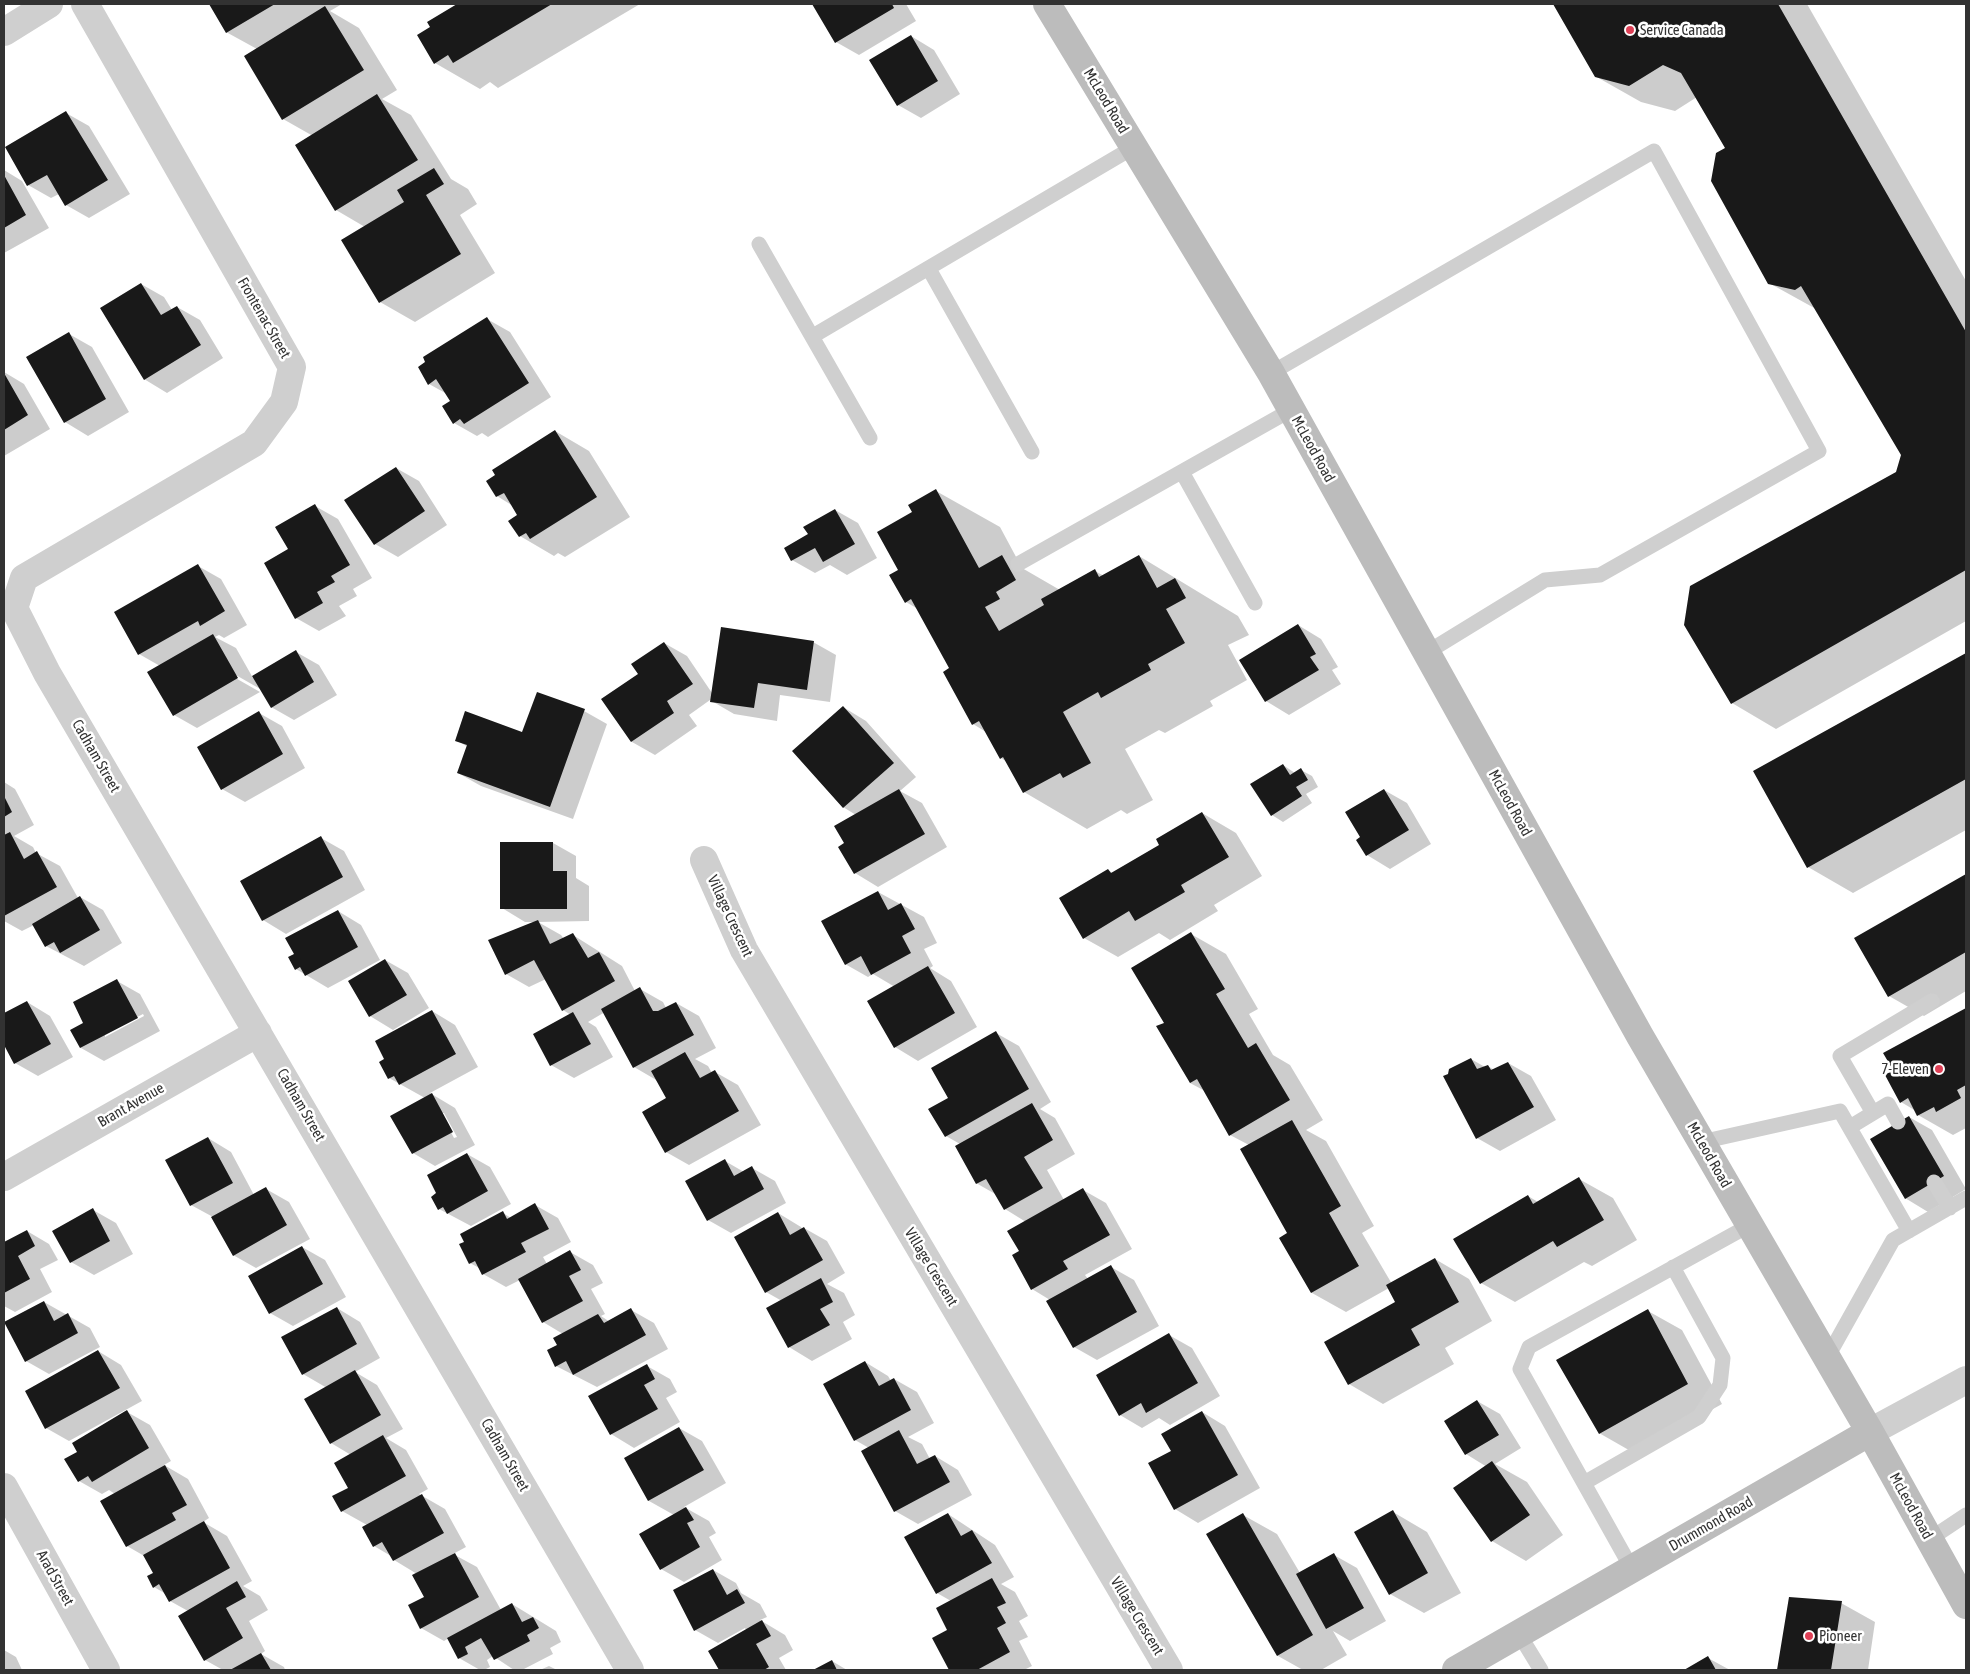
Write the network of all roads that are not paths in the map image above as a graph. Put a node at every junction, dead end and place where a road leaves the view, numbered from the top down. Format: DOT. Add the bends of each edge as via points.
graph roads {
  1 [pos="49,4"];
  2 [pos="85,4"];
  3 [pos="1047,4"];
  4 [pos="4,32"];
  5 [pos="1134,147"];
  6 [pos="759,244"];
  7 [pos="929,269"];
  8 [pos="813,336"];
  9 [pos="1271,374"];
  10 [pos="1291,410"];
  11 [pos="870,438"];
  12 [pos="1032,452"];
  13 [pos="1182,472"];
  14 [pos="65,554"];
  15 [pos="1018,564"];
  16 [pos="1255,603"];
  17 [pos="1426,653"];
  18 [pos="704,860"];
  19 [pos="1932,1001"];
  20 [pos="258,1033"];
  21 [pos="1873,1113"];
  22 [pos="1898,1122"];
  23 [pos="1850,1127"];
  24 [pos="1701,1142"];
  25 [pos="4,1177"];
  26 [pos="1934,1182"];
  27 [pos="1966,1198"];
  28 [pos="1950,1208"];
  29 [pos="1750,1225"];
  30 [pos="1909,1231"];
  31 [pos="1673,1267"];
  32 [pos="1827,1358"];
  33 [pos="1966,1380"];
  34 [pos="1870,1432"];
  35 [pos="1584,1483"];
  36 [pos="4,1487"];
  37 [pos="1966,1516"];
  38 [pos="1930,1539"];
  39 [pos="1632,1570"];
  40 [pos="1966,1605"];
  41 [pos="1519,1634"];
  42 [pos="106,1670"];
  43 [pos="630,1670"];
  44 [pos="1168,1670"];
  45 [pos="1456,1670"];
  46 [pos="1541,1670"];
  1 -- 4 [label="street"];
  2 -- 14 [label="street, Frontenac Street" via="292,367 284,402 254,443"];
  3 -- 5 [label="main road, McLeod Road"];
  5 -- 7 [label="lane"];
  5 -- 9 [label="main road, McLeod Road"];
  6 -- 8 [label="lane"];
  7 -- 8 [label="lane"];
  7 -- 12 [label="lane"];
  8 -- 11 [label="lane"];
  9 -- 10 [label="main road, McLeod Road"];
  9 -- 17 [label="lane" via="1654,151 1820,452 1600,575 1545,580"];
  10 -- 13 [label="lane"];
  10 -- 17 [label="main road, McLeod Road"];
  13 -- 15 [label="lane"];
  13 -- 16 [label="lane"];
  14 -- 20 [label="street, Cadham Street" via="24,578 14,608 47,672"];
  17 -- 24 [label="main road, McLeod Road"];
  18 -- 44 [label="street, Village Crescent" via="744,950"];
  19 -- 21 [label="lane" via="1840,1056"];
  20 -- 25 [label="street, Brant Avenue"];
  20 -- 43 [label="street, Cadham Street"];
  21 -- 22 [label="lane" via="1888,1104"];
  21 -- 23 [label="lane"];
  23 -- 24 [label="lane" via="1840,1111"];
  23 -- 30 [label="lane"];
  24 -- 29 [label="main road, McLeod Road"];
  26 -- 28 [label="lane"];
  27 -- 28 [label="lane"];
  28 -- 30 [label="lane"];
  29 -- 31 [label="lane"];
  29 -- 32 [label="main road, McLeod Road"];
  30 -- 32 [label="lane" via="1893,1240"];
  31 -- 35 [label="lane" via="1723,1358 1720,1385 1699,1417"];
  31 -- 35 [label="lane" via="1529,1347 1520,1368"];
  32 -- 34 [label="main road, McLeod Road"];
  33 -- 34 [label="street, Drummond Road"];
  34 -- 38 [label="main road, McLeod Road"];
  34 -- 39 [label="main road, Drummond Road"];
  35 -- 39 [label="lane"];
  36 -- 42 [label="street, Arad Street"];
  37 -- 38 [label="lane"];
  38 -- 40 [label="main road, McLeod Road"];
  39 -- 41 [label="main road, Drummond Road"];
  41 -- 45 [label="main road, Drummond Road"];
  41 -- 46 [label="lane"];
}
